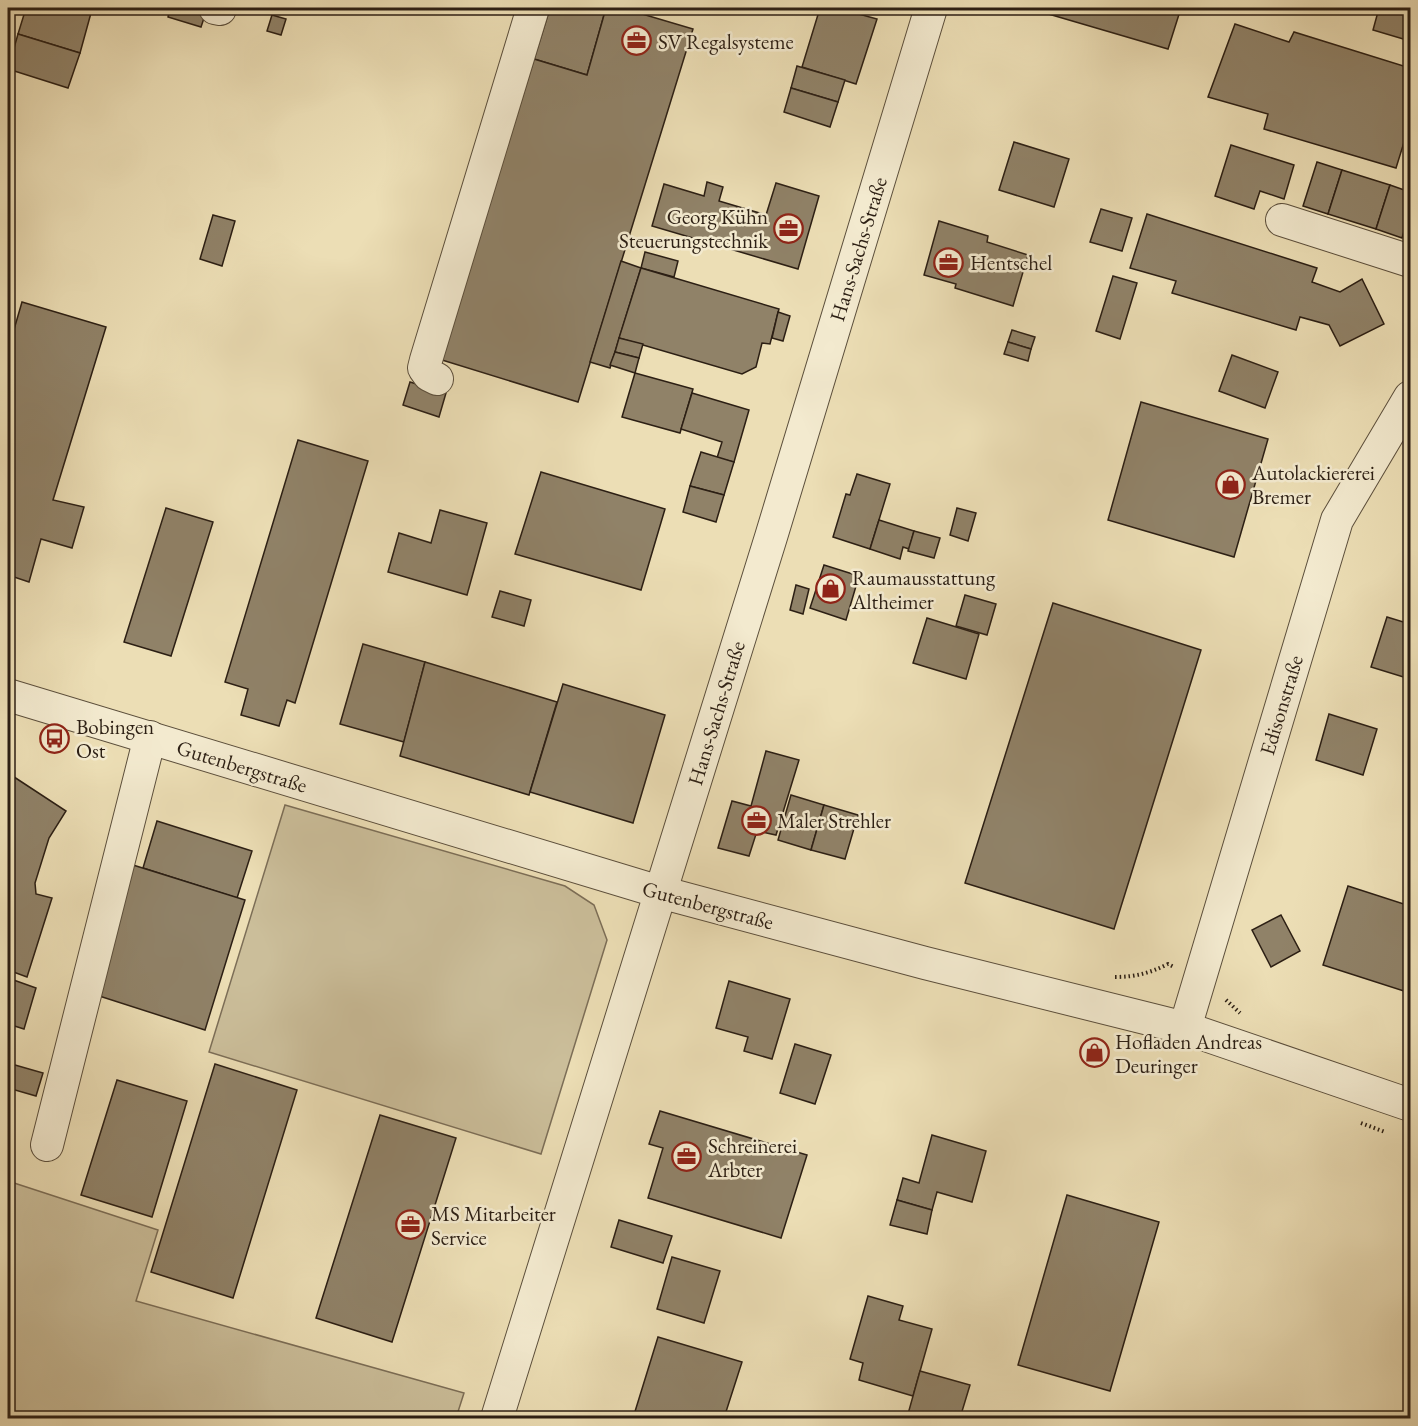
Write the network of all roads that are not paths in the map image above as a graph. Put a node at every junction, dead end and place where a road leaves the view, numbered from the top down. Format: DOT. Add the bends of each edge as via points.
graph roads {
  1 [pos="533,8"];
  2 [pos="931,8"];
  3 [pos="1281,220"];
  4 [pos="1410,261"];
  5 [pos="437,379"];
  6 [pos="1410,397"];
  7 [pos="8,695"];
  8 [pos="150,737"];
  9 [pos="660,892"];
  10 [pos="1185,1028"];
  11 [pos="1410,1105"];
  12 [pos="47,1145"];
  13 [pos="497,1419"];
  1 -- 5 [label="street" via="426,360 424,368"];
  2 -- 9 [label="street, Hans-Sachs-Straße"];
  3 -- 4 [label="street"];
  6 -- 10 [label="street, Edisonstraße" via="1336,520"];
  7 -- 8 [label="street, Gutenbergstraße"];
  8 -- 9 [label="street, Gutenbergstraße"];
  8 -- 12 [label="street"];
  9 -- 10 [label="street, Gutenbergstraße"];
  9 -- 13 [label="street, Hans-Sachs-Straße"];
  10 -- 11 [label="street, Gutenbergstraße"];
}
